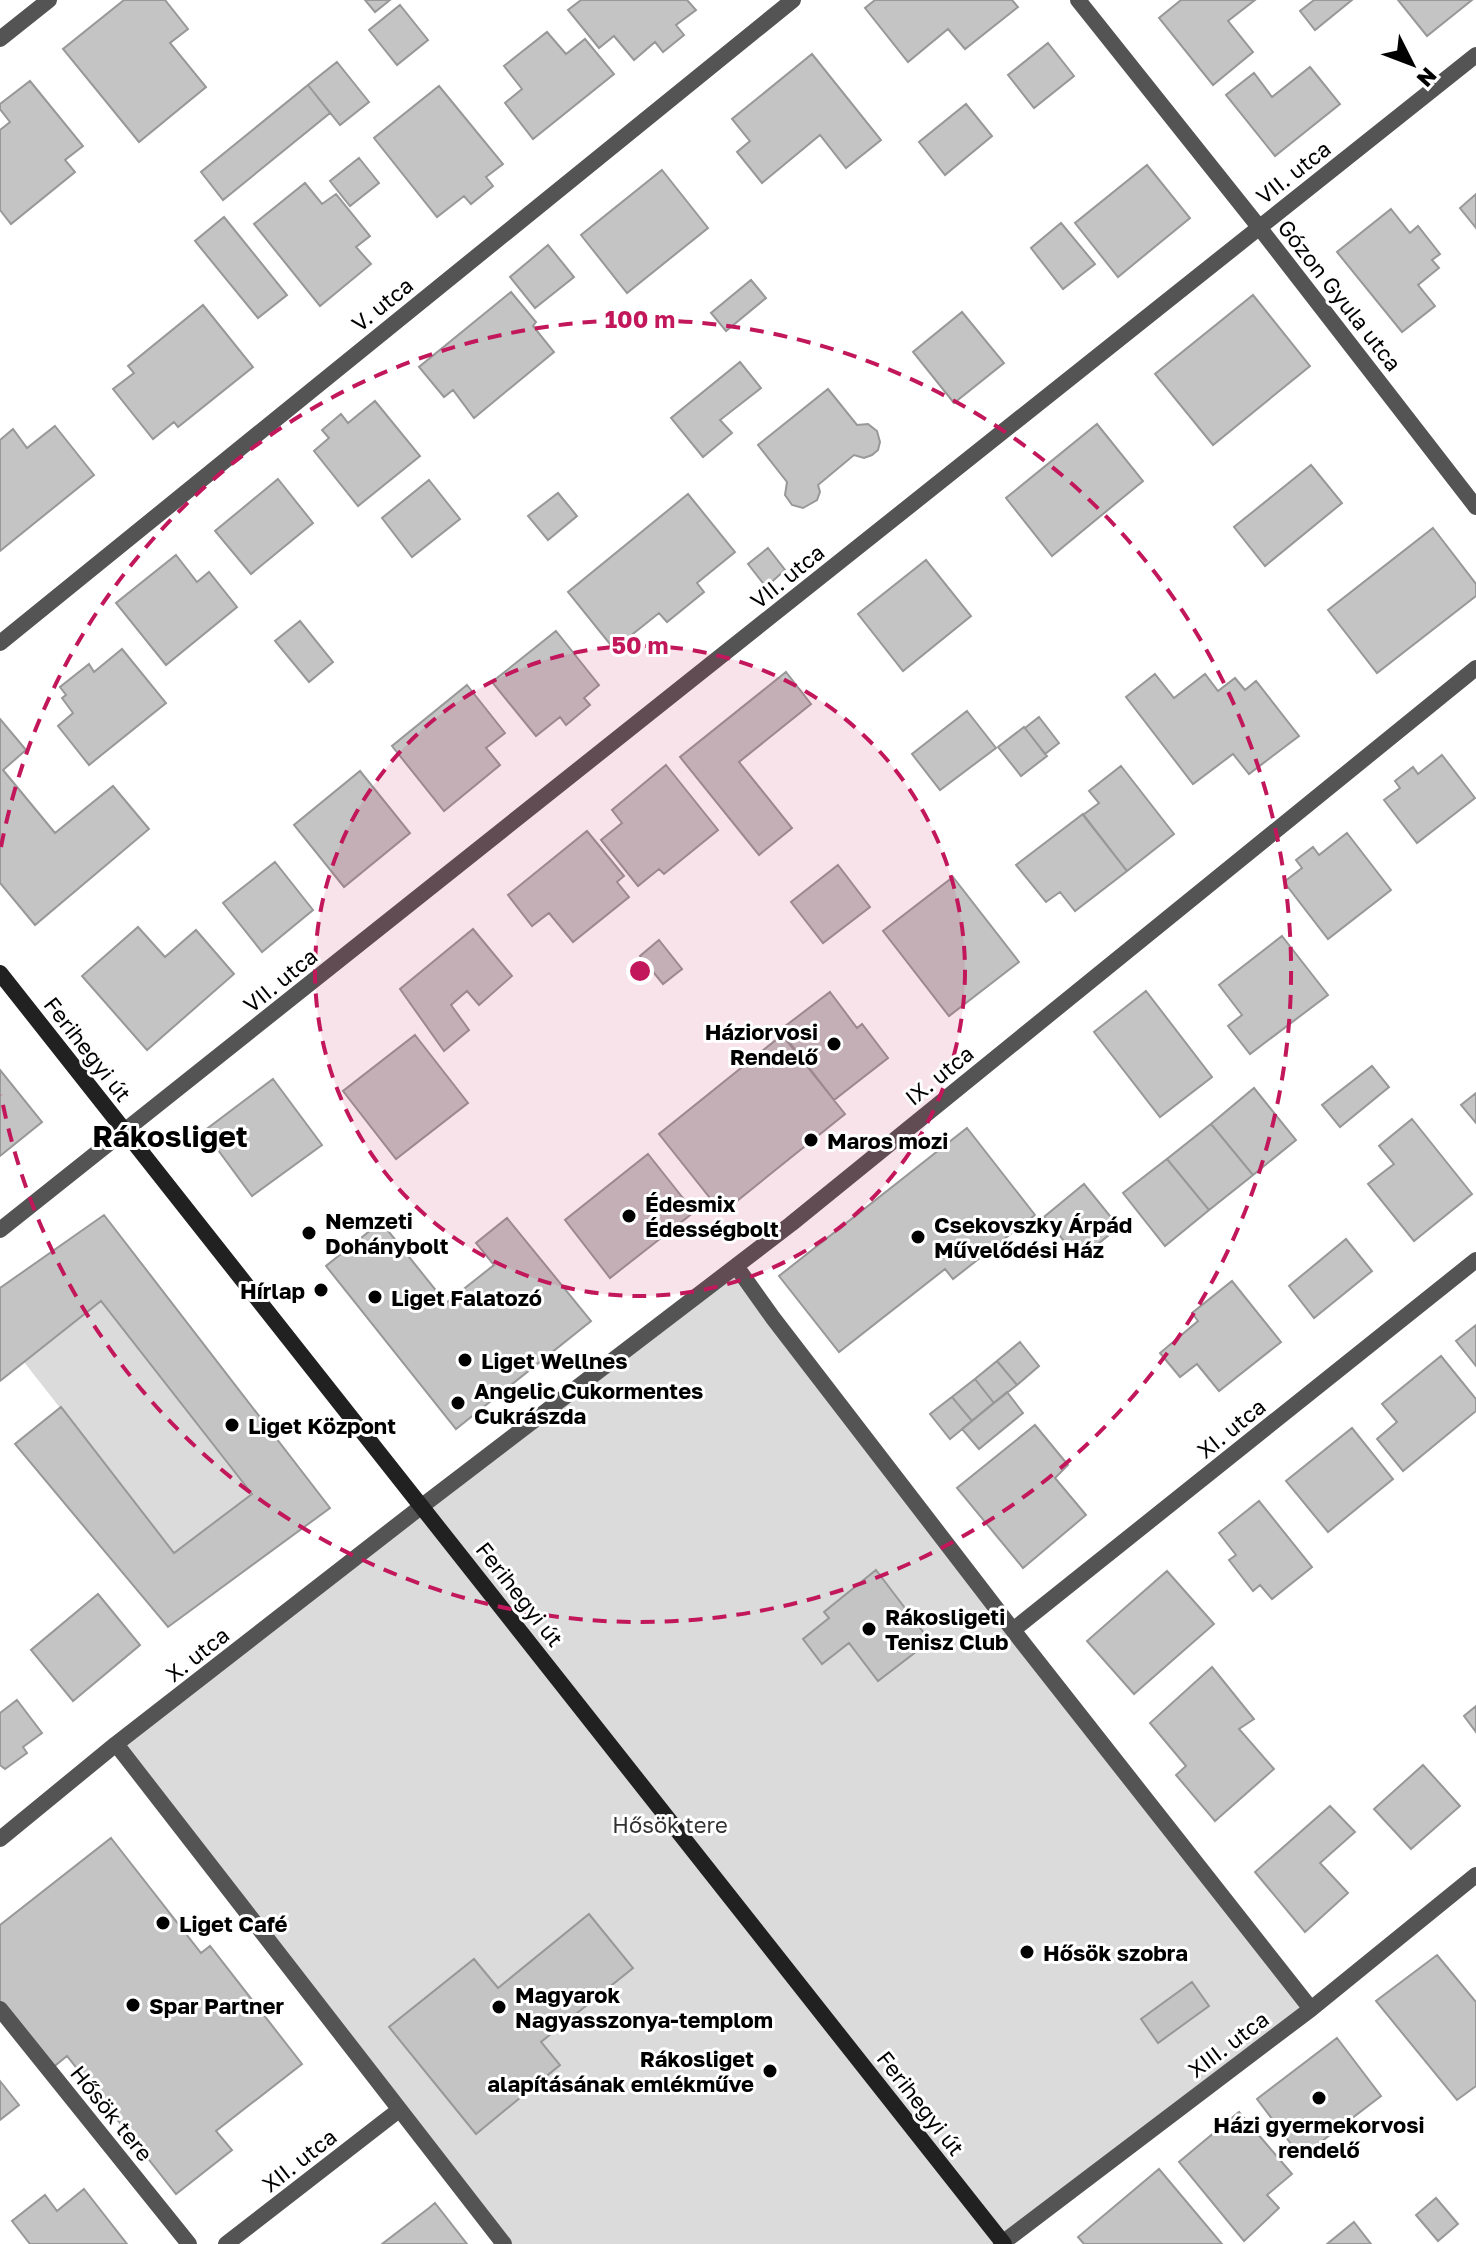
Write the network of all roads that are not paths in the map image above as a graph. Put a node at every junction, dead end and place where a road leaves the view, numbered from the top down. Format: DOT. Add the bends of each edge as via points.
graph roads {
  1 [pos="49,0"];
  2 [pos="793,0"];
  3 [pos="1078,0"];
  4 [pos="0,39"];
  5 [pos="1476,55"];
  6 [pos="1259,227"];
  7 [pos="1476,507"];
  8 [pos="0,643"];
  9 [pos="1476,668"];
  10 [pos="0,973"];
  11 [pos="125,1132"];
  12 [pos="0,1230"];
  13 [pos="1476,1260"];
  14 [pos="736,1266"];
  15 [pos="422,1506"];
  16 [pos="1013,1630"];
  17 [pos="116,1744"];
  18 [pos="0,1839"];
  19 [pos="1476,1875"];
  20 [pos="0,2009"];
  21 [pos="1311,2009"];
  22 [pos="399,2110"];
  23 [pos="189,2244"];
  24 [pos="226,2244"];
  25 [pos="504,2244"];
  26 [pos="1002,2244"];
  1 -- 4 [label="street"];
  2 -- 8 [label="street, V. utca"];
  3 -- 6 [label="street, Gózon Gyula utca"];
  5 -- 6 [label="street, VII. utca"];
  6 -- 7 [label="street, Gózon Gyula utca"];
  6 -- 11 [label="street, VII. utca"];
  9 -- 14 [label="street, IX. utca"];
  10 -- 11 [label="street, Ferihegyi út"];
  11 -- 12 [label="street, VII. utca"];
  11 -- 15 [label="street, Ferihegyi út"];
  13 -- 16 [label="street, XI. utca"];
  14 -- 15 [label="street, IX. utca"];
  14 -- 16 [label="street"];
  15 -- 17 [label="street, X. utca"];
  15 -- 26 [label="street, Ferihegyi út"];
  16 -- 21 [label="street"];
  17 -- 18 [label="street, X. utca"];
  17 -- 22 [label="street"];
  19 -- 21 [label="street, XIII. utca"];
  20 -- 23 [label="street, Hősök tere"];
  21 -- 26 [label="street, XIII. utca"];
  22 -- 24 [label="street, XII. utca"];
  22 -- 25 [label="street"];
}
